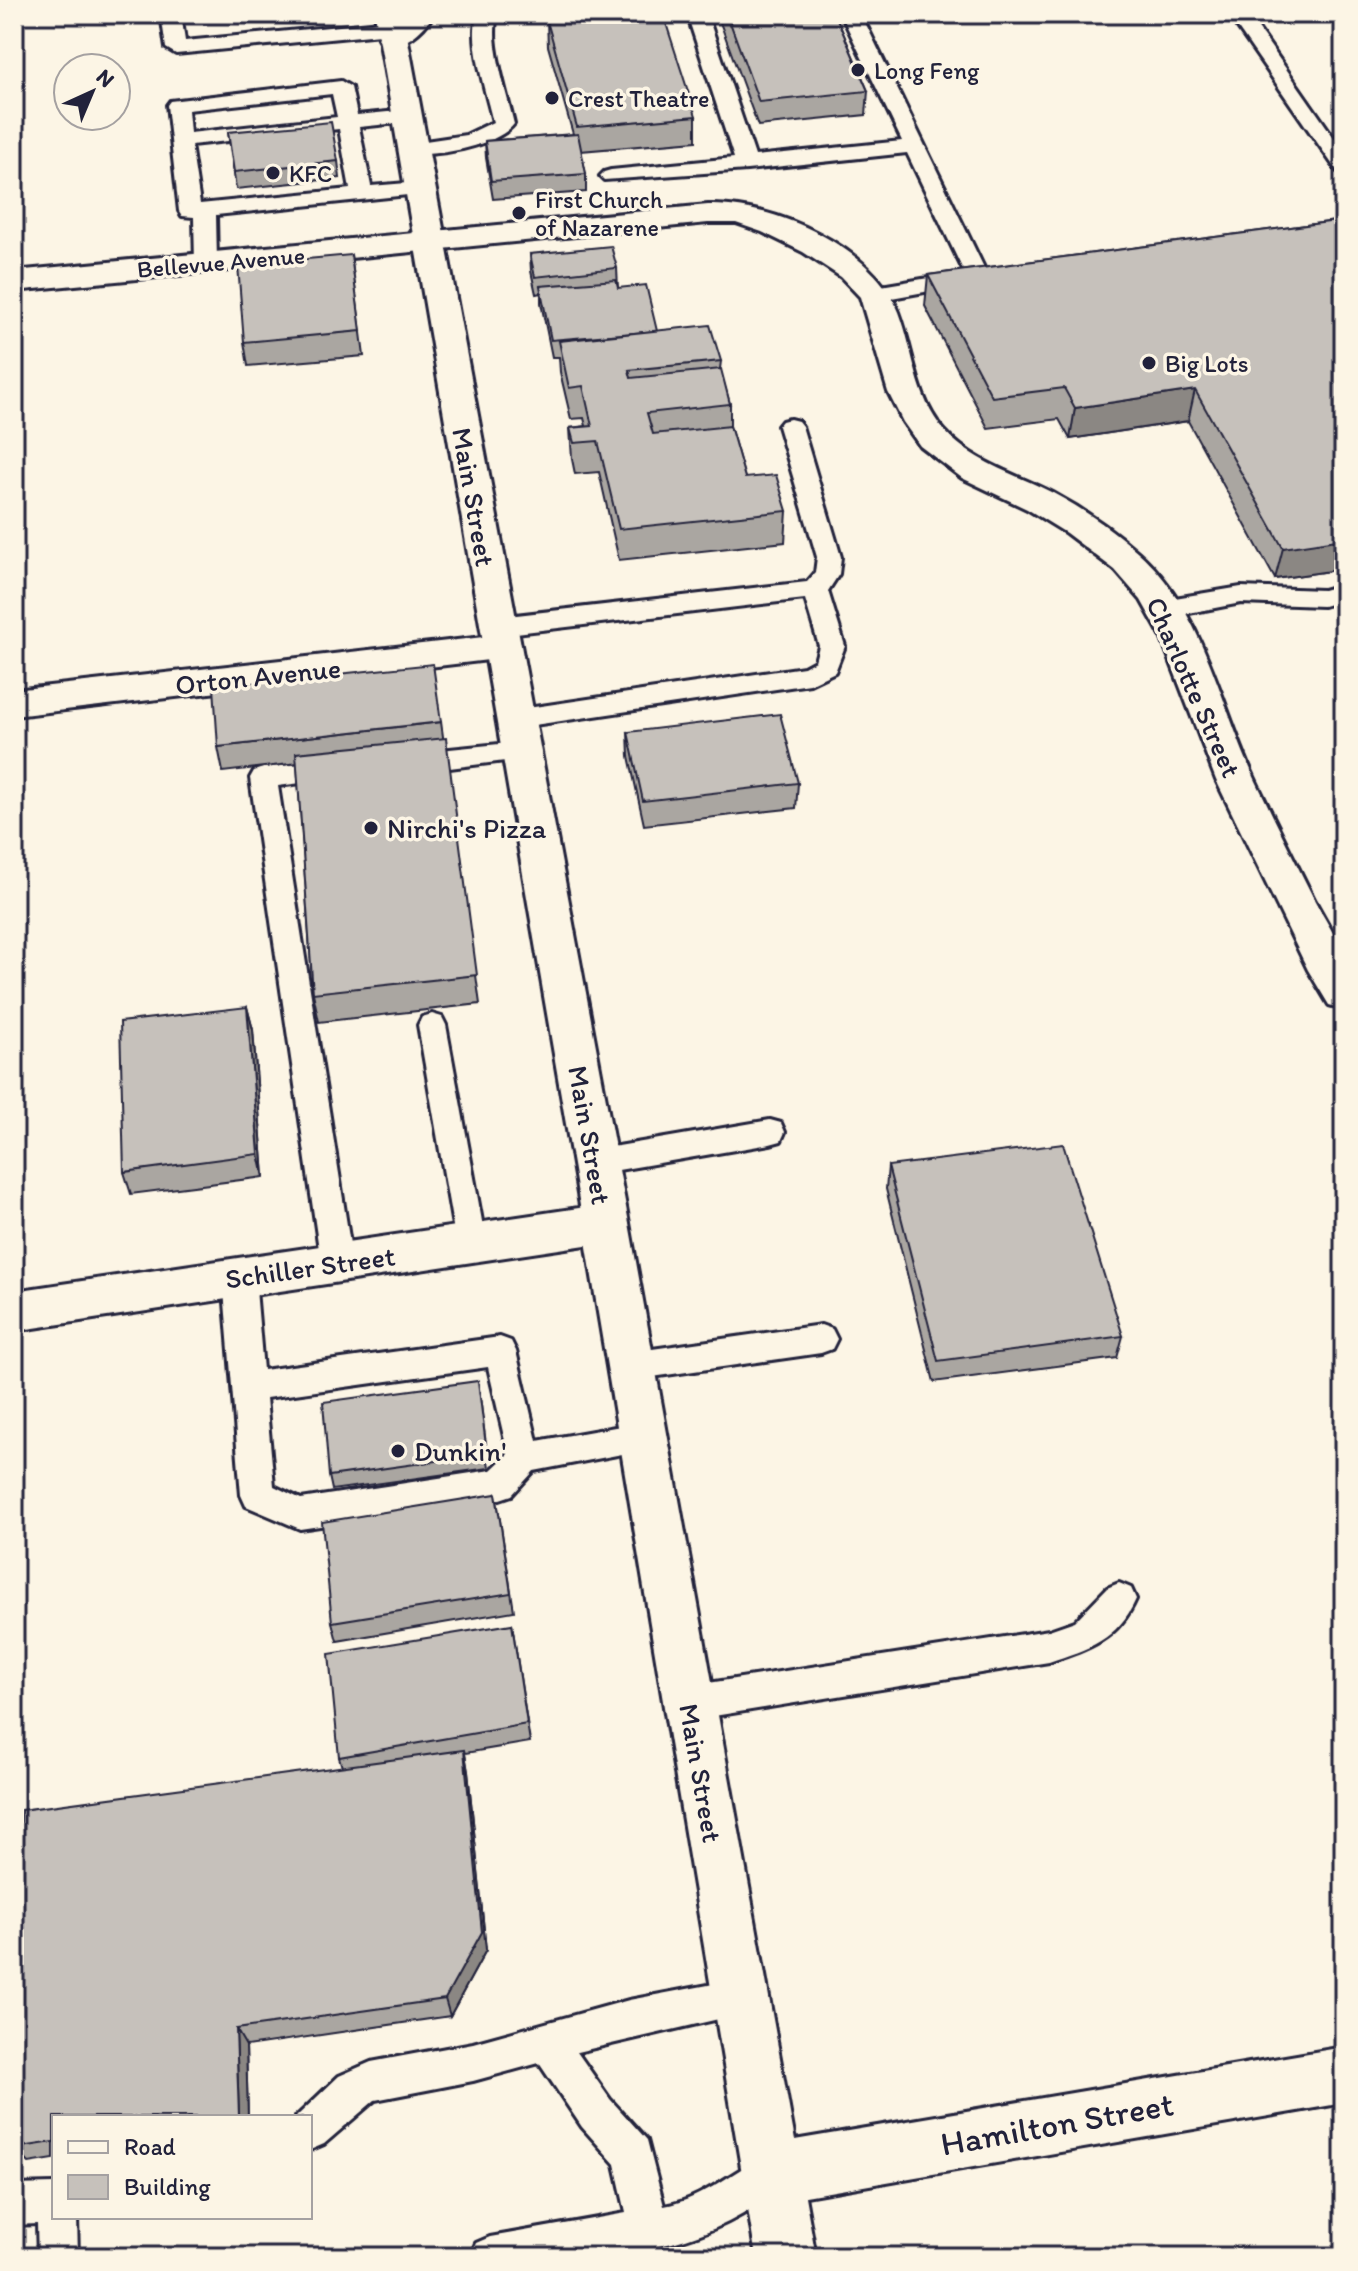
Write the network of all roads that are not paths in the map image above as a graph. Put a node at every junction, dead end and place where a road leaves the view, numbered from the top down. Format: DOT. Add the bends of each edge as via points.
graph roads {
  1 [pos="171,14"];
  2 [pos="489,14"];
  3 [pos="697,14"];
  4 [pos="851,14"];
  5 [pos="1238,14"];
  6 [pos="398,23"];
  7 [pos="346,122"];
  8 [pos="188,140"];
  9 [pos="915,146"];
  10 [pos="413,150"];
  11 [pos="747,164"];
  12 [pos="1344,167"];
  13 [pos="611,176"];
  14 [pos="359,194"];
  15 [pos="205,209"];
  16 [pos="429,242"];
  17 [pos="206,263"];
  18 [pos="1006,272"];
  19 [pos="977,276"];
  20 [pos="14,281"];
  21 [pos="875,294"];
  22 [pos="790,426"];
  23 [pos="815,590"];
  24 [pos="1344,592"];
  25 [pos="1163,609"];
  26 [pos="499,637"];
  27 [pos="14,703"];
  28 [pos="517,735"];
  29 [pos="1344,993"];
  30 [pos="432,1025"];
  31 [pos="770,1132"];
  32 [pos="595,1162"];
  33 [pos="606,1223"];
  34 [pos="471,1243"];
  35 [pos="337,1263"];
  36 [pos="239,1278"];
  37 [pos="14,1311"];
  38 [pos="821,1339"];
  39 [pos="631,1366"];
  40 [pos="249,1386"];
  41 [pos="643,1436"];
  42 [pos="525,1458"];
  43 [pos="1119,1599"];
  44 [pos="689,1703"];
  45 [pos="740,1998"];
  46 [pos="547,2042"];
  47 [pos="1344,2075"];
  48 [pos="312,2128"];
  49 [pos="771,2173"];
  50 [pos="52,2204"];
  51 [pos="14,2205"];
  52 [pos="57,2219"];
  53 [pos="649,2229"];
  54 [pos="58,2257"];
  55 [pos="490,2257"];
  56 [pos="786,2257"];
  1 -- 6 [label="lane" via="176,48"];
  2 -- 10 [label="lane" via="484,21 486,46 504,124 474,141"];
  3 -- 11 [label="lane"];
  4 -- 9 [label="lane"];
  5 -- 12 [label="lane"];
  6 -- 10 [label="street, Main Street"];
  7 -- 8 [label="lane"];
  7 -- 8 [label="lane" via="341,87 177,105"];
  7 -- 10 [label="lane"];
  7 -- 14 [label="lane"];
  8 -- 14 [label="lane" via="198,190 211,199 323,188"];
  8 -- 15 [label="lane" via="190,211"];
  9 -- 11 [label="lane"];
  9 -- 19 [label="lane"];
  10 -- 14 [label="lane"];
  10 -- 16 [label="street, Main Street"];
  11 -- 13 [label="lane"];
  14 -- 15 [label="lane"];
  15 -- 17 [label="lane"];
  16 -- 17 [label="street, Bellevue Avenue"];
  16 -- 21 [label="street, Bellevue Avenue" via="736,214 766,222 811,245 855,273"];
  16 -- 26 [label="street, Main Street"];
  17 -- 20 [label="street, Bellevue Avenue"];
  18 -- 19 [label="lane"];
  19 -- 21 [label="lane"];
  21 -- 25 [label="street, Charlotte Street" via="896,371 920,423 953,458 992,482 1039,501 1117,553 1141,574"];
  22 -- 23 [label="lane" via="829,557 827,574"];
  23 -- 26 [label="lane"];
  23 -- 28 [label="lane" via="832,646 826,666 810,675"];
  24 -- 25 [label="lane" via="1323,598 1241,595"];
  25 -- 29 [label="street, Charlotte Street" via="1222,751"];
  26 -- 27 [label="street, Orton Avenue"];
  26 -- 28 [label="street, Main Street"];
  28 -- 32 [label="street, Main Street"];
  28 -- 35 [label="lane" via="377,766 263,778"];
  30 -- 34 [label="lane"];
  31 -- 32 [label="lane"];
  32 -- 33 [label="street, Main Street"];
  33 -- 34 [label="street, Schiller Street"];
  33 -- 39 [label="street, Main Street"];
  34 -- 35 [label="street, Schiller Street"];
  35 -- 36 [label="street, Schiller Street"];
  36 -- 37 [label="street, Schiller Street"];
  36 -- 40 [label="lane"];
  38 -- 39 [label="lane"];
  39 -- 41 [label="street, Main Street"];
  40 -- 42 [label="lane" via="500,1351"];
  40 -- 42 [label="lane" via="258,1495 300,1514 500,1484"];
  41 -- 42 [label="lane"];
  41 -- 44 [label="street, Main Street"];
  43 -- 44 [label="lane" via="1086,1634 1049,1646"];
  44 -- 45 [label="street, Main Street"];
  45 -- 46 [label="lane" via="629,2019"];
  45 -- 49 [label="street, Main Street"];
  46 -- 48 [label="lane" via="371,2081 353,2090"];
  46 -- 53 [label="lane" via="596,2113 633,2154"];
  47 -- 49 [label="street, Hamilton Street"];
  49 -- 53 [label="lane" via="727,2202 681,2223"];
  49 -- 56 [label="street, Main Street"];
  50 -- 51 [label="lane"];
  52 -- 54 [label="lane"];
  53 -- 55 [label="lane"];
}
